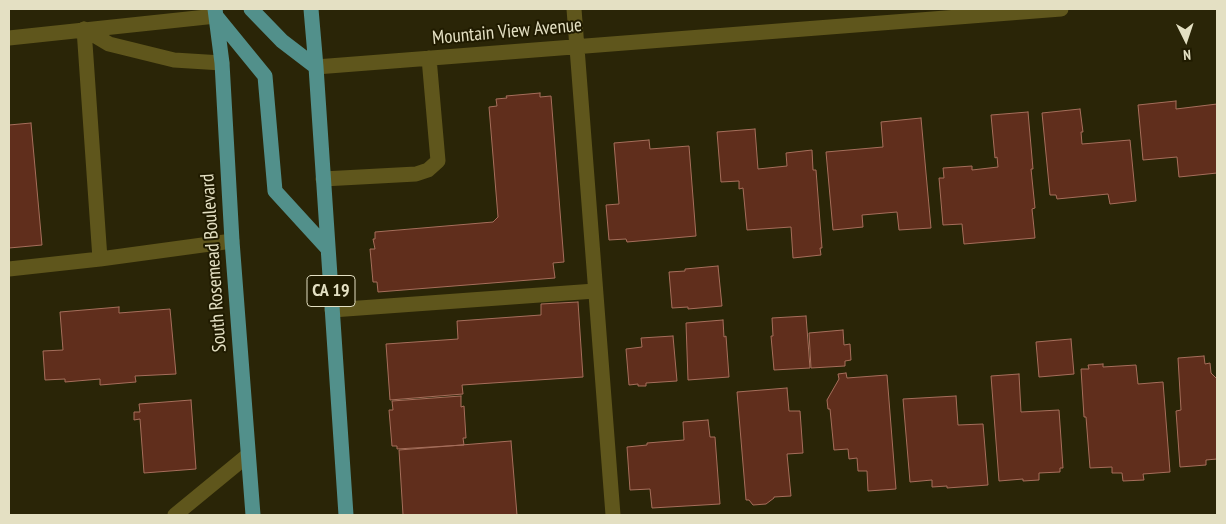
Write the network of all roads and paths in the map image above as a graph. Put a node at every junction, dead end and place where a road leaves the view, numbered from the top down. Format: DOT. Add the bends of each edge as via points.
graph roads {
  1 [pos="251,9"];
  2 [pos="311,9"];
  3 [pos="574,9"];
  4 [pos="1061,9"];
  5 [pos="215,12"];
  6 [pos="84,30"];
  7 [pos="9,38"];
  8 [pos="577,47"];
  9 [pos="429,58"];
  10 [pos="222,63"];
  11 [pos="316,67"];
  12 [pos="324,179"];
  13 [pos="232,241"];
  14 [pos="328,249"];
  15 [pos="100,259"];
  16 [pos="9,269"];
  17 [pos="595,291"];
  18 [pos="332,310"];
  19 [pos="248,454"];
  20 [pos="175,515"];
  21 [pos="253,515"];
  22 [pos="346,515"];
  23 [pos="613,515"];
  1 -- 11 [label="main road" via="282,41"];
  2 -- 11 [label="main road, CA 19"];
  3 -- 8 [label="street"];
  4 -- 8 [label="street, Mountain View Avenue"];
  5 -- 6 [label="street"];
  5 -- 10 [label="main road, South Rosemead Boulevard"];
  5 -- 14 [label="main road" via="265,76 275,191"];
  6 -- 7 [label="street"];
  6 -- 10 [label="street" via="109,44 174,60"];
  6 -- 15 [label="street"];
  8 -- 9 [label="street, Mountain View Avenue"];
  8 -- 17 [label="street"];
  9 -- 11 [label="street, Mountain View Avenue"];
  9 -- 12 [label="street" via="438,161 428,170 416,174"];
  10 -- 13 [label="main road, South Rosemead Boulevard"];
  11 -- 12 [label="main road, CA 19"];
  12 -- 14 [label="main road, CA 19"];
  13 -- 15 [label="street"];
  13 -- 19 [label="main road, South Rosemead Boulevard"];
  14 -- 18 [label="main road, CA 19"];
  15 -- 16 [label="street"];
  17 -- 18 [label="street"];
  17 -- 23 [label="street"];
  18 -- 22 [label="main road, CA 19"];
  19 -- 20 [label="street"];
  19 -- 21 [label="main road, South Rosemead Boulevard"];
}
